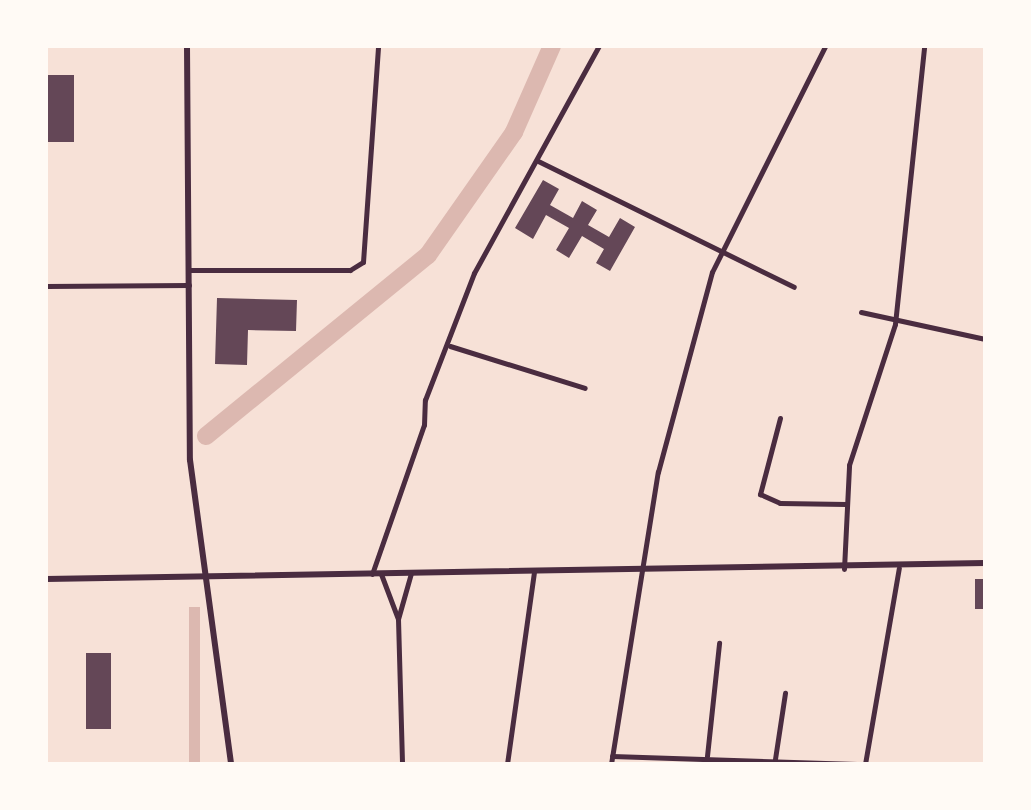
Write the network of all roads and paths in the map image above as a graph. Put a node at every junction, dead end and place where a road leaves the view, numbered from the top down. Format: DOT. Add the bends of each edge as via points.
graph roads {
  1 [pos="187,46"];
  2 [pos="378,46"];
  3 [pos="599,46"];
  4 [pos="825,46"];
  5 [pos="924,46"];
  6 [pos="538,161"];
  7 [pos="719,256"];
  8 [pos="189,270"];
  9 [pos="189,285"];
  10 [pos="46,286"];
  11 [pos="794,287"];
  12 [pos="861,312"];
  13 [pos="895,324"];
  14 [pos="985,339"];
  15 [pos="450,346"];
  16 [pos="585,388"];
  17 [pos="780,418"];
  18 [pos="846,504"];
  19 [pos="985,563"];
  20 [pos="899,568"];
  21 [pos="844,569"];
  22 [pos="411,573"];
  23 [pos="534,573"];
  24 [pos="639,573"];
  25 [pos="372,574"];
  26 [pos="381,574"];
  27 [pos="204,577"];
  28 [pos="46,579"];
  29 [pos="398,619"];
  30 [pos="719,643"];
  31 [pos="785,693"];
  32 [pos="612,756"];
  33 [pos="707,756"];
  34 [pos="775,759"];
  35 [pos="231,764"];
  36 [pos="402,764"];
  37 [pos="507,764"];
  38 [pos="611,764"];
  39 [pos="857,764"];
  40 [pos="865,764"];
  1 -- 8 [label="street"];
  2 -- 8 [label="street" via="358,267"];
  3 -- 6 [label="street"];
  4 -- 7 [label="street"];
  5 -- 13 [label="street"];
  6 -- 7 [label="street"];
  6 -- 15 [label="street" via="474,273"];
  7 -- 11 [label="street"];
  7 -- 24 [label="street" via="658,472"];
  8 -- 9 [label="street"];
  9 -- 10 [label="street"];
  9 -- 27 [label="street" via="190,460"];
  12 -- 13 [label="street"];
  13 -- 14 [label="street"];
  13 -- 18 [label="street" via="849,465"];
  15 -- 16 [label="street"];
  15 -- 25 [label="street" via="425,400 424,425"];
  17 -- 18 [label="street" via="760,494 780,503"];
  18 -- 21 [label="street"];
  19 -- 20 [label="street"];
  20 -- 21 [label="street"];
  20 -- 40 [label="street"];
  21 -- 24 [label="street"];
  22 -- 23 [label="street"];
  22 -- 26 [label="street"];
  22 -- 29 [label="street"];
  23 -- 24 [label="street"];
  23 -- 37 [label="street"];
  24 -- 32 [label="street"];
  25 -- 26 [label="street"];
  25 -- 27 [label="street"];
  26 -- 29 [label="street"];
  27 -- 28 [label="street"];
  27 -- 35 [label="street"];
  29 -- 36 [label="street"];
  30 -- 33 [label="street"];
  31 -- 34 [label="street"];
  32 -- 33 [label="street"];
  32 -- 38 [label="street"];
  33 -- 34 [label="street"];
  34 -- 39 [label="street"];
}
